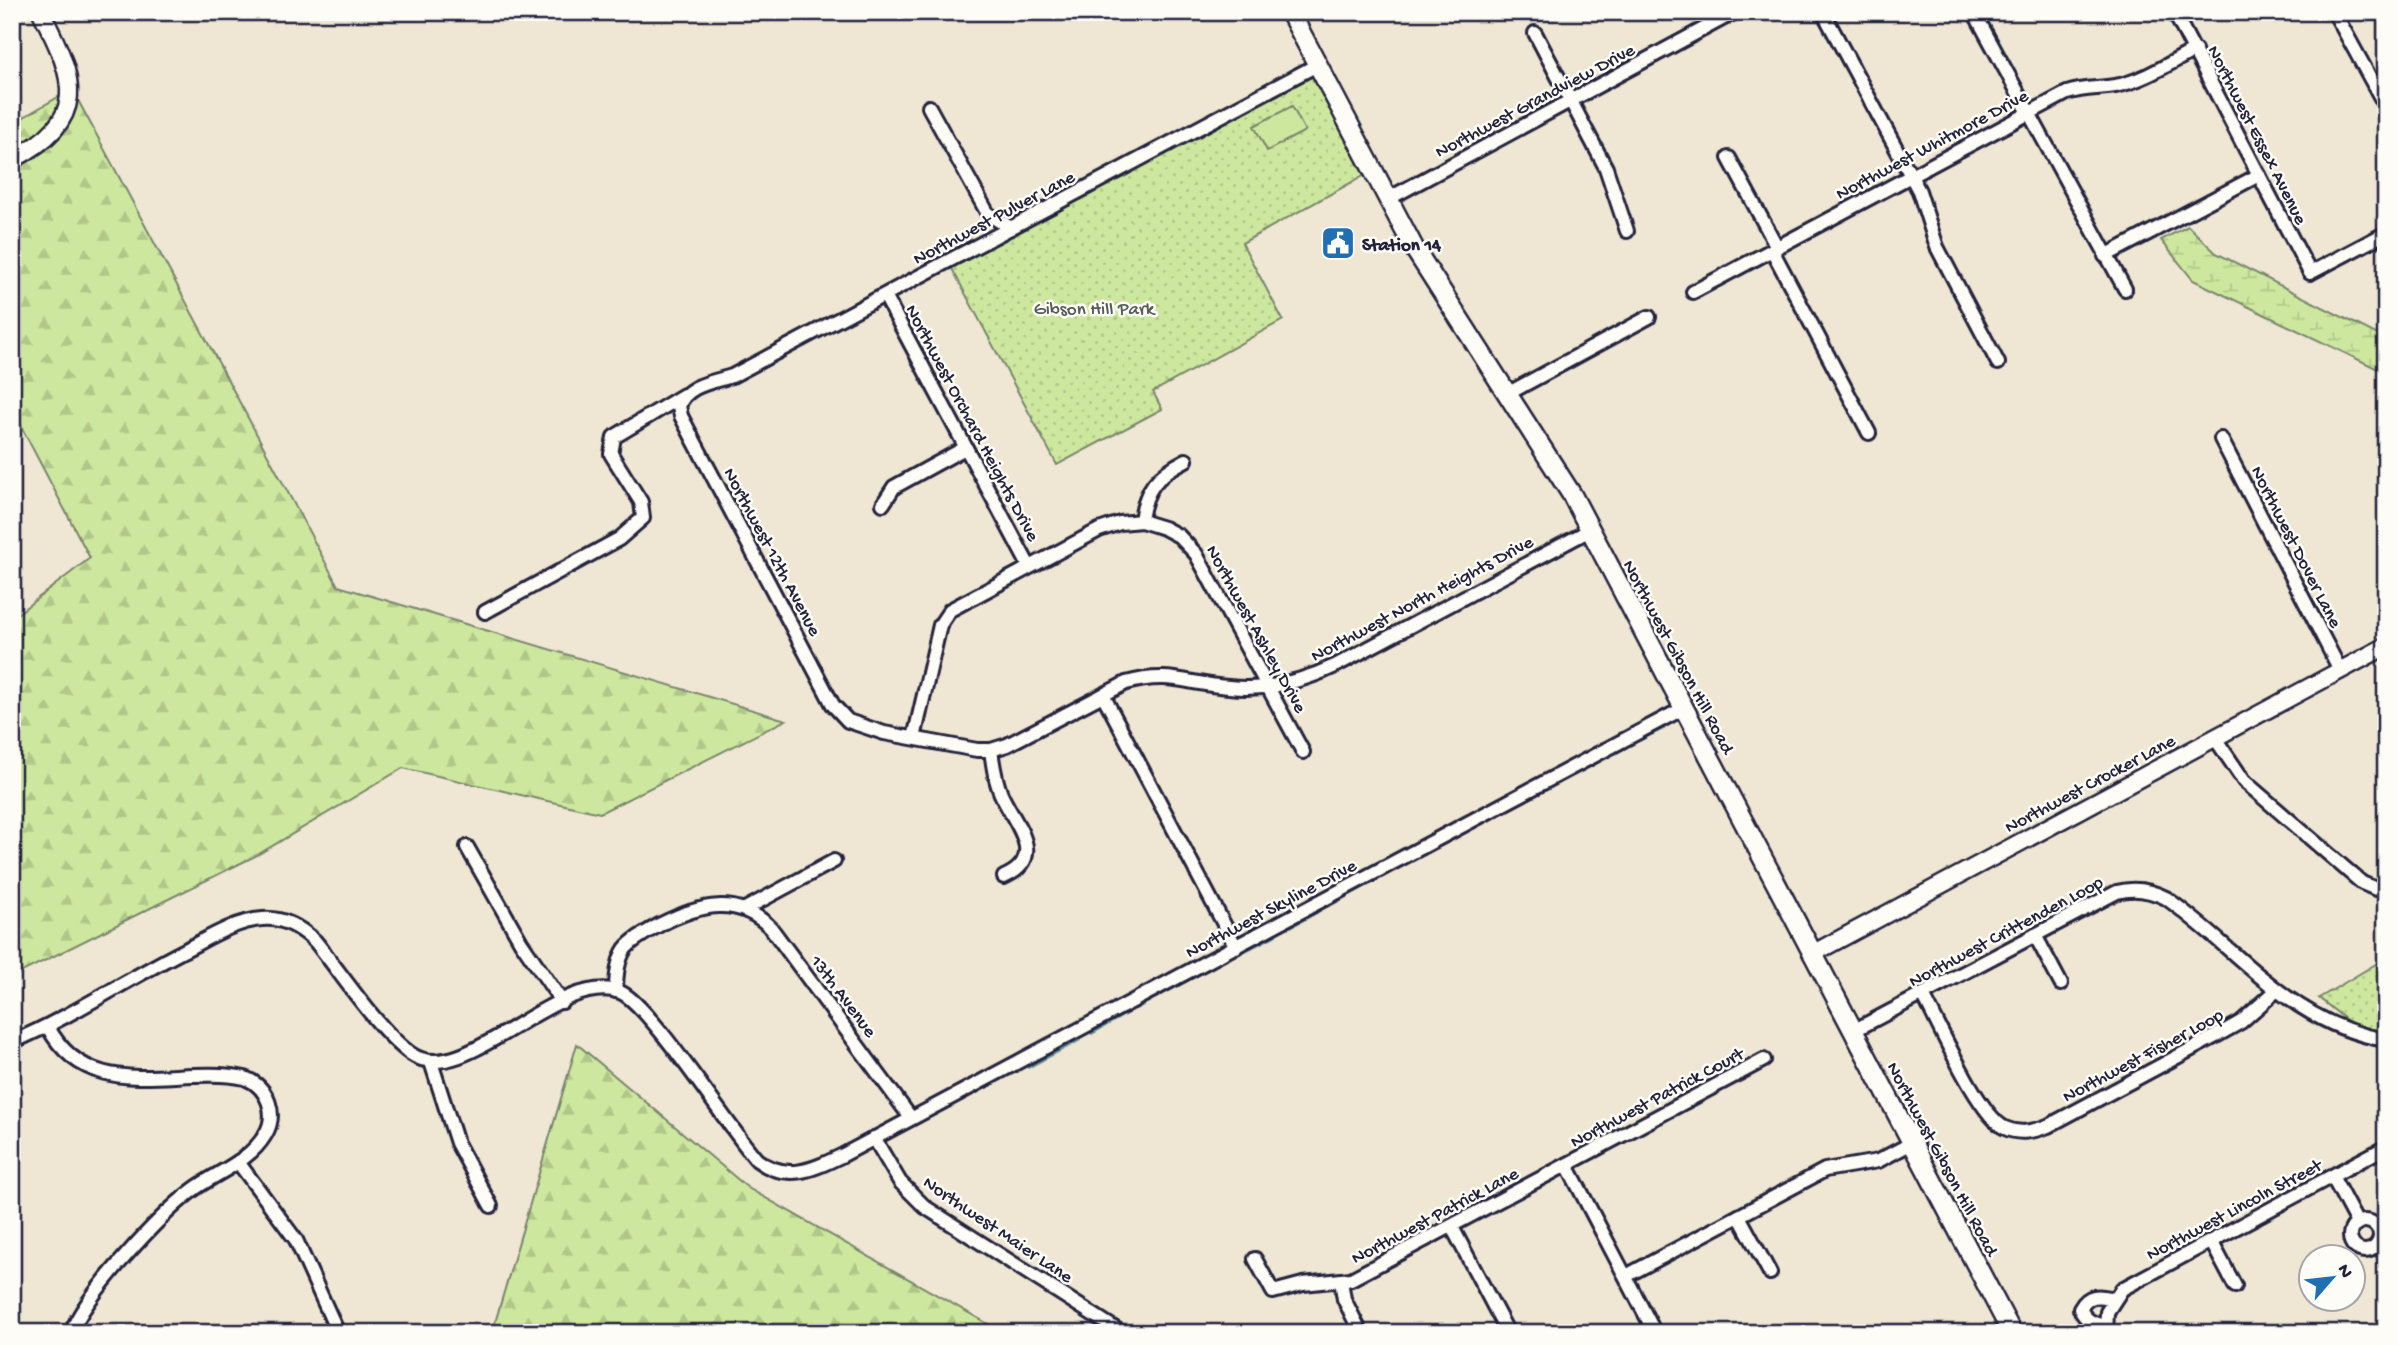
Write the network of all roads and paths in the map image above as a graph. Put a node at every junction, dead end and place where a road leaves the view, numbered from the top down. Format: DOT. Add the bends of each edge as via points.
graph roads {
  1 [pos="41,12"];
  2 [pos="1290,12"];
  3 [pos="1735,12"];
  4 [pos="1823,12"];
  5 [pos="1974,12"];
  6 [pos="2174,12"];
  7 [pos="2334,12"];
  8 [pos="1535,33"];
  9 [pos="2195,50"];
  10 [pos="1317,65"];
  11 [pos="1570,100"];
  12 [pos="929,107"];
  13 [pos="2386,107"];
  14 [pos="2028,114"];
  15 [pos="1729,158"];
  16 [pos="12,160"];
  17 [pos="1910,175"];
  18 [pos="2259,175"];
  19 [pos="1388,199"];
  20 [pos="1012,228"];
  21 [pos="1627,231"];
  22 [pos="2386,233"];
  23 [pos="1775,249"];
  24 [pos="2105,256"];
  25 [pos="2125,289"];
  26 [pos="1693,292"];
  27 [pos="885,296"];
  28 [pos="1648,317"];
  29 [pos="1998,363"];
  30 [pos="1509,393"];
  31 [pos="685,394"];
  32 [pos="1869,433"];
  33 [pos="2221,439"];
  34 [pos="965,448"];
  35 [pos="1186,460"];
  36 [pos="884,504"];
  37 [pos="1141,521"];
  38 [pos="1590,530"];
  39 [pos="1029,566"];
  40 [pos="485,612"];
  41 [pos="2386,646"];
  42 [pos="2340,670"];
  43 [pos="1268,686"];
  44 [pos="1103,695"];
  45 [pos="1684,708"];
  46 [pos="914,738"];
  47 [pos="2215,738"];
  48 [pos="991,750"];
  49 [pos="1303,752"];
  50 [pos="467,847"];
  51 [pos="834,861"];
  52 [pos="1004,877"];
  53 [pos="2386,889"];
  54 [pos="741,908"];
  55 [pos="2035,935"];
  56 [pos="1236,947"];
  57 [pos="1812,954"];
  58 [pos="2061,984"];
  59 [pos="616,991"];
  60 [pos="2276,991"];
  61 [pos="1923,995"];
  62 [pos="562,1002"];
  63 [pos="48,1027"];
  64 [pos="1853,1031"];
  65 [pos="2386,1040"];
  66 [pos="12,1042"];
  67 [pos="1764,1060"];
  68 [pos="431,1062"];
  69 [pos="911,1118"];
  70 [pos="874,1138"];
  71 [pos="1912,1143"];
  72 [pos="2386,1147"];
  73 [pos="238,1162"];
  74 [pos="1567,1165"];
  75 [pos="2332,1176"];
  76 [pos="491,1206"];
  77 [pos="1739,1216"];
  78 [pos="2357,1223"];
  79 [pos="1452,1227"];
  80 [pos="2211,1241"];
  81 [pos="1255,1259"];
  82 [pos="1770,1273"];
  83 [pos="1626,1276"];
  84 [pos="1341,1281"];
  85 [pos="2235,1286"];
  86 [pos="2113,1299"];
  87 [pos="2106,1329"];
  88 [pos="2006,1331"];
  89 [pos="71,1333"];
  90 [pos="338,1333"];
  91 [pos="1122,1333"];
  92 [pos="1361,1333"];
  93 [pos="1508,1333"];
  94 [pos="1655,1333"];
  1 -- 16 [label="street" via="67,77 68,107 49,138"];
  2 -- 10 [label="main road, Northwest Gibson Hill Road"];
  3 -- 11 [label="street, Northwest Grandview Drive"];
  4 -- 17 [label="street"];
  5 -- 14 [label="street"];
  6 -- 9 [label="street, Northwest Essex Avenue"];
  7 -- 13 [label="street"];
  8 -- 11 [label="street"];
  9 -- 14 [label="street, Northwest Whitmore Drive" via="2135,80 2067,93"];
  9 -- 18 [label="street, Northwest Essex Avenue"];
  10 -- 19 [label="main road, Northwest Gibson Hill Road"];
  10 -- 20 [label="street, Northwest Pulver Lane"];
  11 -- 19 [label="street, Northwest Grandview Drive"];
  11 -- 21 [label="street" via="1606,169"];
  12 -- 20 [label="street" via="988,214"];
  14 -- 17 [label="street, Northwest Whitmore Drive"];
  14 -- 24 [label="street"];
  15 -- 23 [label="street"];
  17 -- 23 [label="street, Northwest Whitmore Drive"];
  17 -- 29 [label="street" via="1937,247"];
  18 -- 22 [label="street, Northwest Essex Avenue" via="2310,273"];
  18 -- 24 [label="street"];
  19 -- 30 [label="main road, Northwest Gibson Hill Road" via="1437,286"];
  20 -- 27 [label="street, Northwest Pulver Lane"];
  23 -- 26 [label="street, Northwest Whitmore Drive"];
  23 -- 32 [label="street"];
  24 -- 25 [label="street"];
  27 -- 31 [label="street, Northwest Pulver Lane" via="732,376"];
  27 -- 34 [label="street, Northwest Orchard Heights Drive"];
  28 -- 30 [label="street"];
  30 -- 38 [label="main road, Northwest Gibson Hill Road"];
  31 -- 40 [label="street, Northwest Pulver Lane" via="614,437 611,454 641,502 643,519 619,539"];
  31 -- 46 [label="street, Northwest 12th Avenue" via="678,406 681,416 834,705 859,727"];
  33 -- 42 [label="street, Northwest Dover Lane"];
  34 -- 36 [label="street" via="894,487"];
  34 -- 39 [label="street, Northwest Orchard Heights Drive"];
  35 -- 37 [label="street" via="1152,483"];
  37 -- 39 [label="street" via="1099,530"];
  37 -- 43 [label="street, Northwest Ashley Drive" via="1164,528 1190,546"];
  38 -- 43 [label="street, Northwest North Heights Drive" via="1327,670"];
  38 -- 45 [label="main road, Northwest Gibson Hill Road"];
  39 -- 46 [label="street" via="959,604 943,619"];
  41 -- 42 [label="street, Northwest Crocker Lane"];
  42 -- 47 [label="street, Northwest Crocker Lane"];
  43 -- 44 [label="street, Northwest North Heights Drive" via="1229,687 1158,676 1126,683"];
  43 -- 49 [label="street, Northwest Ashley Drive"];
  44 -- 48 [label="street, Northwest North Heights Drive"];
  44 -- 56 [label="street"];
  45 -- 56 [label="street, Northwest Skyline Drive"];
  45 -- 57 [label="main road, Northwest Gibson Hill Road"];
  46 -- 48 [label="street"];
  47 -- 53 [label="street" via="2235,772 2278,813 2362,883"];
  47 -- 57 [label="street, Northwest Crocker Lane"];
  48 -- 52 [label="street" via="1000,793 1027,852 1021,867"];
  50 -- 62 [label="street" via="521,942"];
  51 -- 54 [label="street"];
  54 -- 59 [label="street" via="714,905 692,909 642,935 620,959"];
  54 -- 69 [label="street, 13th Avenue" via="771,928"];
  55 -- 58 [label="street"];
  55 -- 60 [label="street, Northwest Crittenden Loop" via="2117,892 2148,890 2172,903"];
  55 -- 61 [label="street, Northwest Crittenden Loop"];
  56 -- 69 [label="street, Northwest Skyline Drive"];
  57 -- 64 [label="main road, Northwest Gibson Hill Road"];
  59 -- 62 [label="street" via="593,992"];
  59 -- 70 [label="street, Northwest Skyline Drive" via="646,1014 740,1141 768,1169 783,1174 807,1171"];
  60 -- 61 [label="street, Northwest Fisher Loop" via="2241,1022 2216,1036 2048,1126 2016,1131 2003,1127 1985,1111"];
  60 -- 65 [label="street, Northwest Crittenden Loop" via="2319,1020"];
  61 -- 64 [label="street, Northwest Crittenden Loop"];
  62 -- 68 [label="street" via="466,1053"];
  63 -- 66 [label="street"];
  63 -- 68 [label="street" via="212,936 245,922 272,919 303,930 396,1039 411,1054"];
  63 -- 73 [label="street" via="63,1051 90,1070 114,1076 238,1076 257,1084 268,1100 269,1128"];
  64 -- 71 [label="main road, Northwest Gibson Hill Road"];
  67 -- 74 [label="street, Northwest Patrick Court"];
  68 -- 76 [label="street" via="457,1143"];
  69 -- 70 [label="street, Northwest Skyline Drive"];
  70 -- 91 [label="street, Northwest Maier Lane" via="900,1182 925,1206"];
  71 -- 77 [label="street" via="1864,1166 1825,1170"];
  71 -- 88 [label="main road, Northwest Gibson Hill Road"];
  72 -- 75 [label="street, Northwest Lincoln Street"];
  73 -- 89 [label="street" via="192,1191 167,1215 106,1280"];
  73 -- 90 [label="street" via="296,1240"];
  74 -- 79 [label="street, Northwest Patrick Lane"];
  74 -- 83 [label="street"];
  75 -- 78 [label="street"];
  75 -- 80 [label="street, Northwest Lincoln Street"];
  77 -- 82 [label="street"];
  77 -- 83 [label="street"];
  79 -- 84 [label="street, Northwest Patrick Lane"];
  79 -- 93 [label="street"];
  80 -- 85 [label="street"];
  80 -- 86 [label="street, Northwest Lincoln Street" via="2122,1289"];
  81 -- 84 [label="street, Northwest Patrick Lane" via="1273,1292"];
  83 -- 94 [label="street"];
  84 -- 92 [label="street" via="1344,1299"];
  86 -- 87 [label="street"];
  86 -- 87 [label="street" via="2092,1297 2080,1309 2094,1325"];
}
